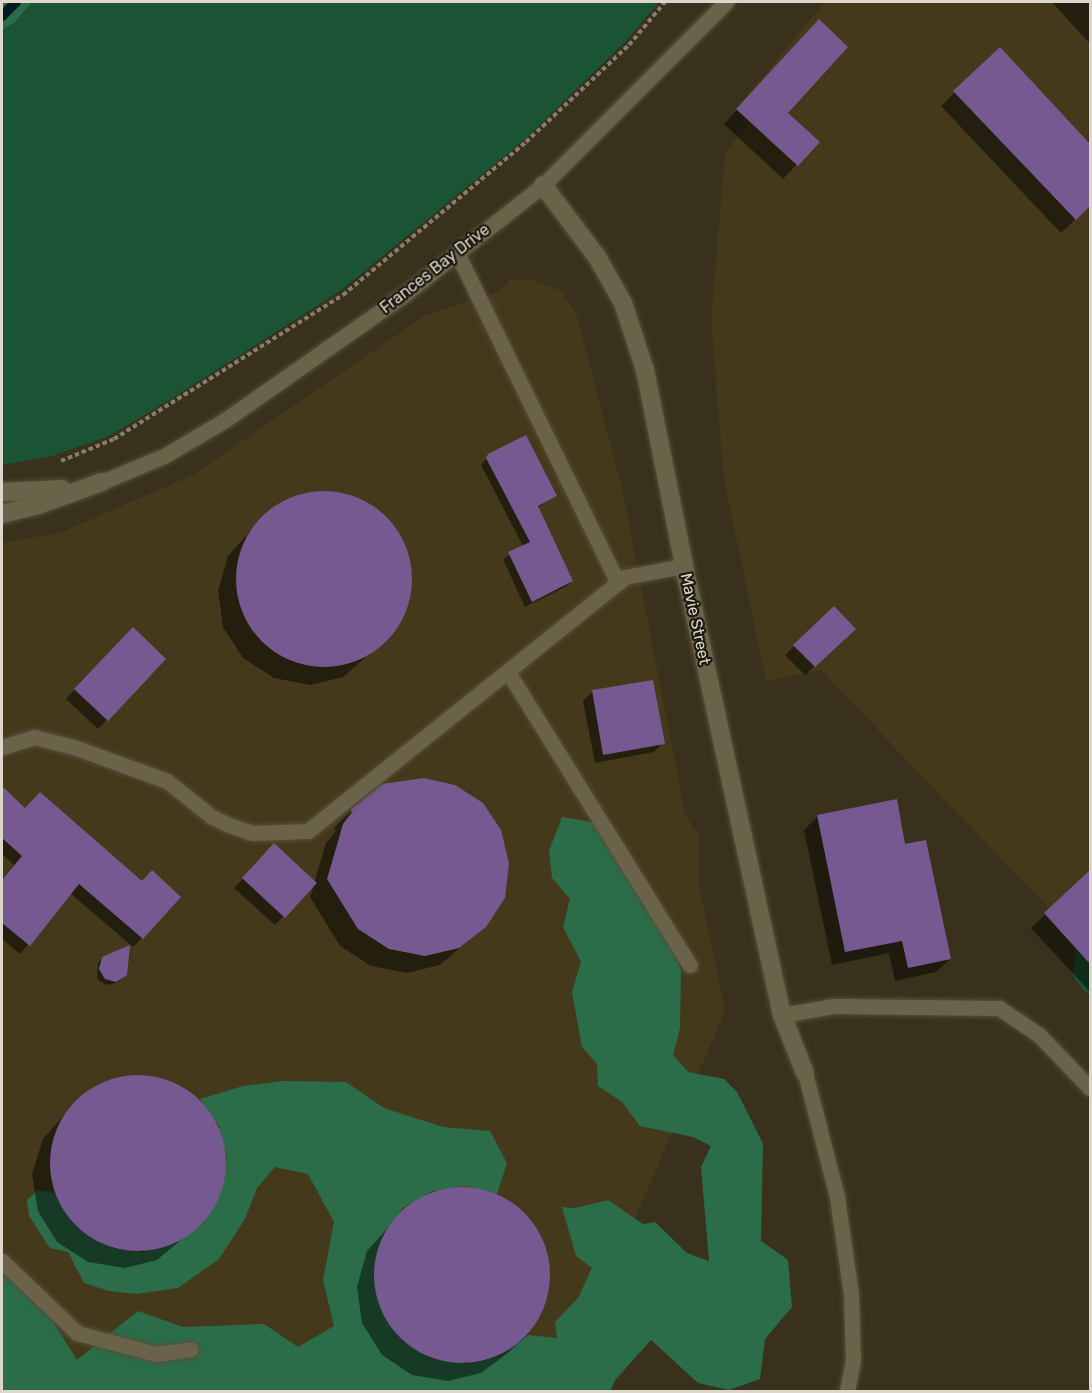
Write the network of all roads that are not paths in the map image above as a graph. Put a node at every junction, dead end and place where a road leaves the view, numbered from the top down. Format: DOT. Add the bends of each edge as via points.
graph roads {
  1 [pos="726,2"];
  2 [pos="543,185"];
  3 [pos="457,253"];
  4 [pos="102,482"];
  5 [pos="2,492"];
  6 [pos="2,514"];
  7 [pos="684,566"];
  8 [pos="618,583"];
  9 [pos="508,672"];
  10 [pos="2,747"];
  11 [pos="690,965"];
  12 [pos="782,1015"];
  13 [pos="806,1073"];
  14 [pos="1090,1089"];
  15 [pos="2,1261"];
  16 [pos="191,1349"];
  17 [pos="847,1392"];
  1 -- 2 [label="lane, Frances Bay Drive"];
  2 -- 3 [label="lane, Frances Bay Drive"];
  2 -- 7 [label="street, Mavie Street" via="597,256 623,303 645,370"];
  3 -- 4 [label="lane, Frances Bay Drive" via="225,420 164,456"];
  3 -- 8 [label="lane"];
  4 -- 5 [label="street, Frances Bay Drive"];
  4 -- 6 [label="street, Frances Bay Drive"];
  7 -- 8 [label="lane" via="638,573"];
  7 -- 12 [label="street, Mavie Street"];
  8 -- 9 [label="lane"];
  9 -- 10 [label="lane" via="308,831 252,833 229,825 212,817 167,781 71,746 34,737"];
  9 -- 11 [label="lane"];
  12 -- 13 [label="street, Mavie Street"];
  12 -- 14 [label="lane" via="834,1006 999,1008 1039,1035"];
  13 -- 17 [label="lane" via="837,1197 851,1294 853,1360"];
  15 -- 16 [label="lane" via="77,1333 156,1354"];
}
